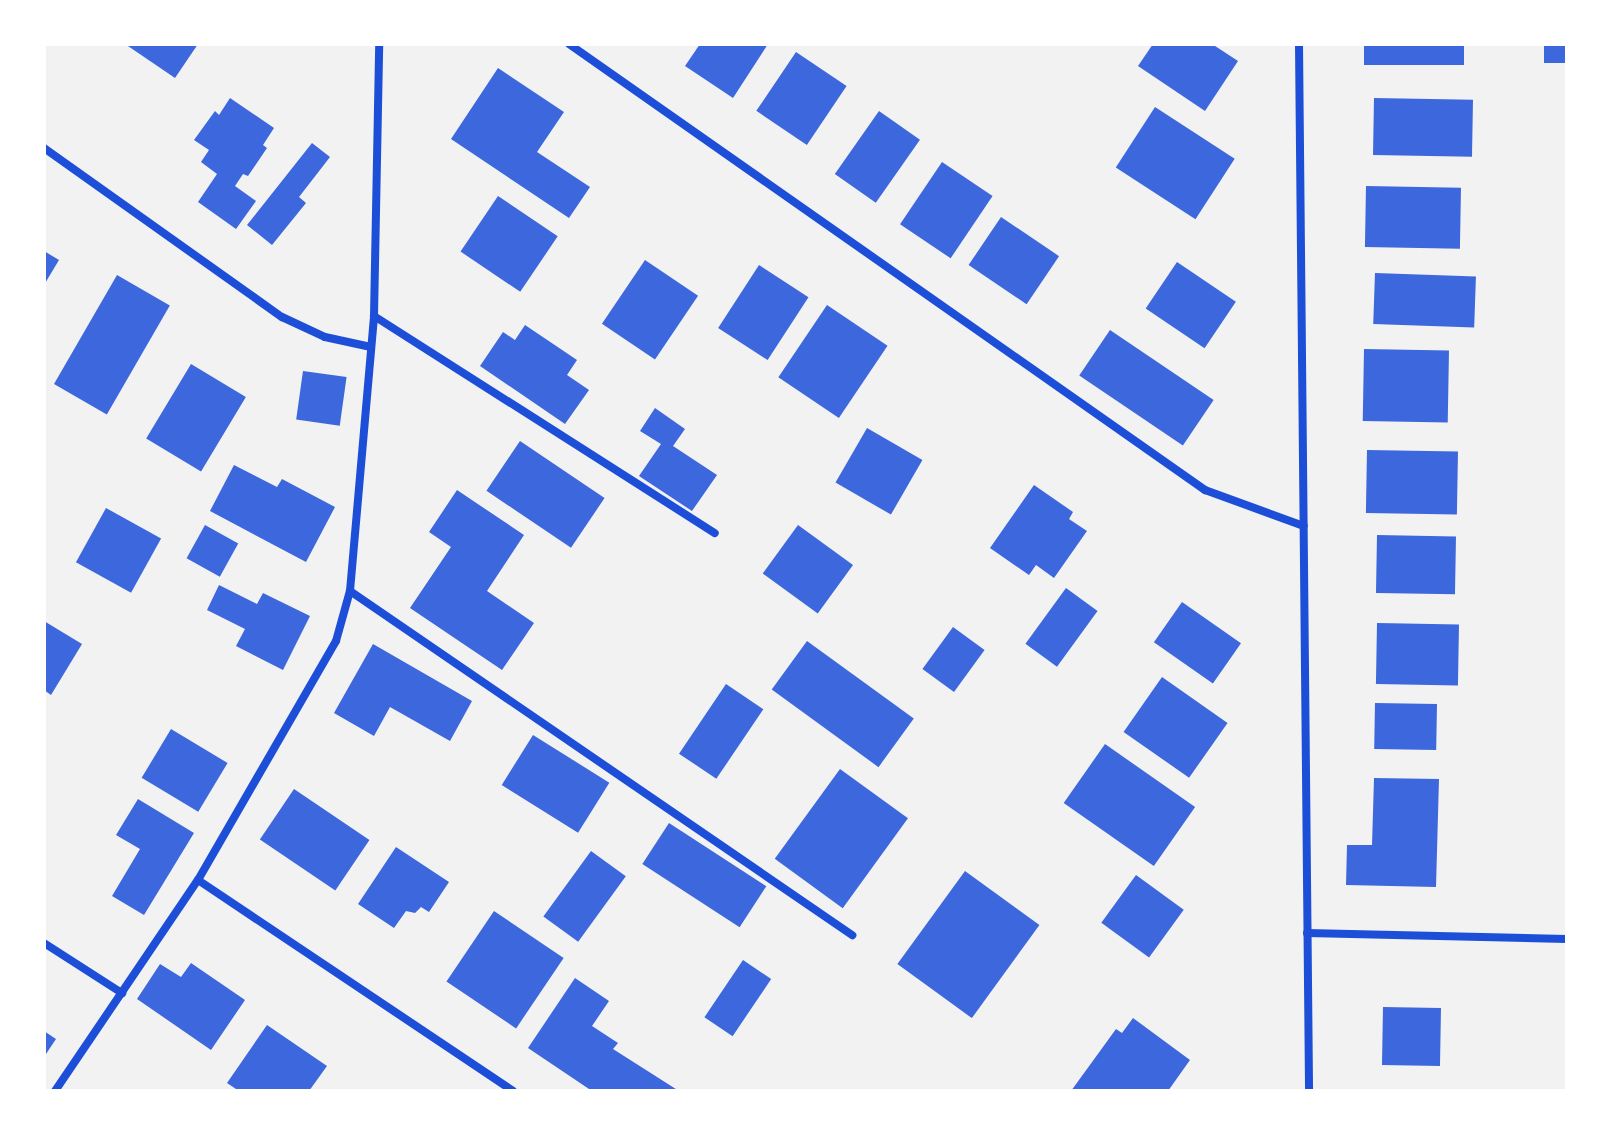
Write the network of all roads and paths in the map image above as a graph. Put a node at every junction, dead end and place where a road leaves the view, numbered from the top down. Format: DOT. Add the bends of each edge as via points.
graph roads {
  1 [pos="379,44"];
  2 [pos="569,44"];
  3 [pos="1299,44"];
  4 [pos="44,148"];
  5 [pos="374,316"];
  6 [pos="371,347"];
  7 [pos="1304,526"];
  8 [pos="715,533"];
  9 [pos="350,591"];
  10 [pos="198,880"];
  11 [pos="1307,933"];
  12 [pos="852,935"];
  13 [pos="1567,939"];
  14 [pos="44,943"];
  15 [pos="122,993"];
  16 [pos="55,1091"];
  17 [pos="513,1091"];
  18 [pos="1309,1091"];
  1 -- 5 [label="street"];
  2 -- 7 [label="street" via="1205,490"];
  3 -- 7 [label="street"];
  4 -- 6 [label="street" via="282,317 325,337"];
  5 -- 6 [label="street"];
  5 -- 8 [label="street"];
  6 -- 9 [label="street"];
  7 -- 11 [label="street"];
  9 -- 10 [label="street" via="336,641"];
  9 -- 12 [label="street"];
  10 -- 15 [label="street"];
  10 -- 17 [label="street"];
  11 -- 13 [label="street"];
  11 -- 18 [label="street"];
  14 -- 15 [label="street"];
  15 -- 16 [label="street"];
}
